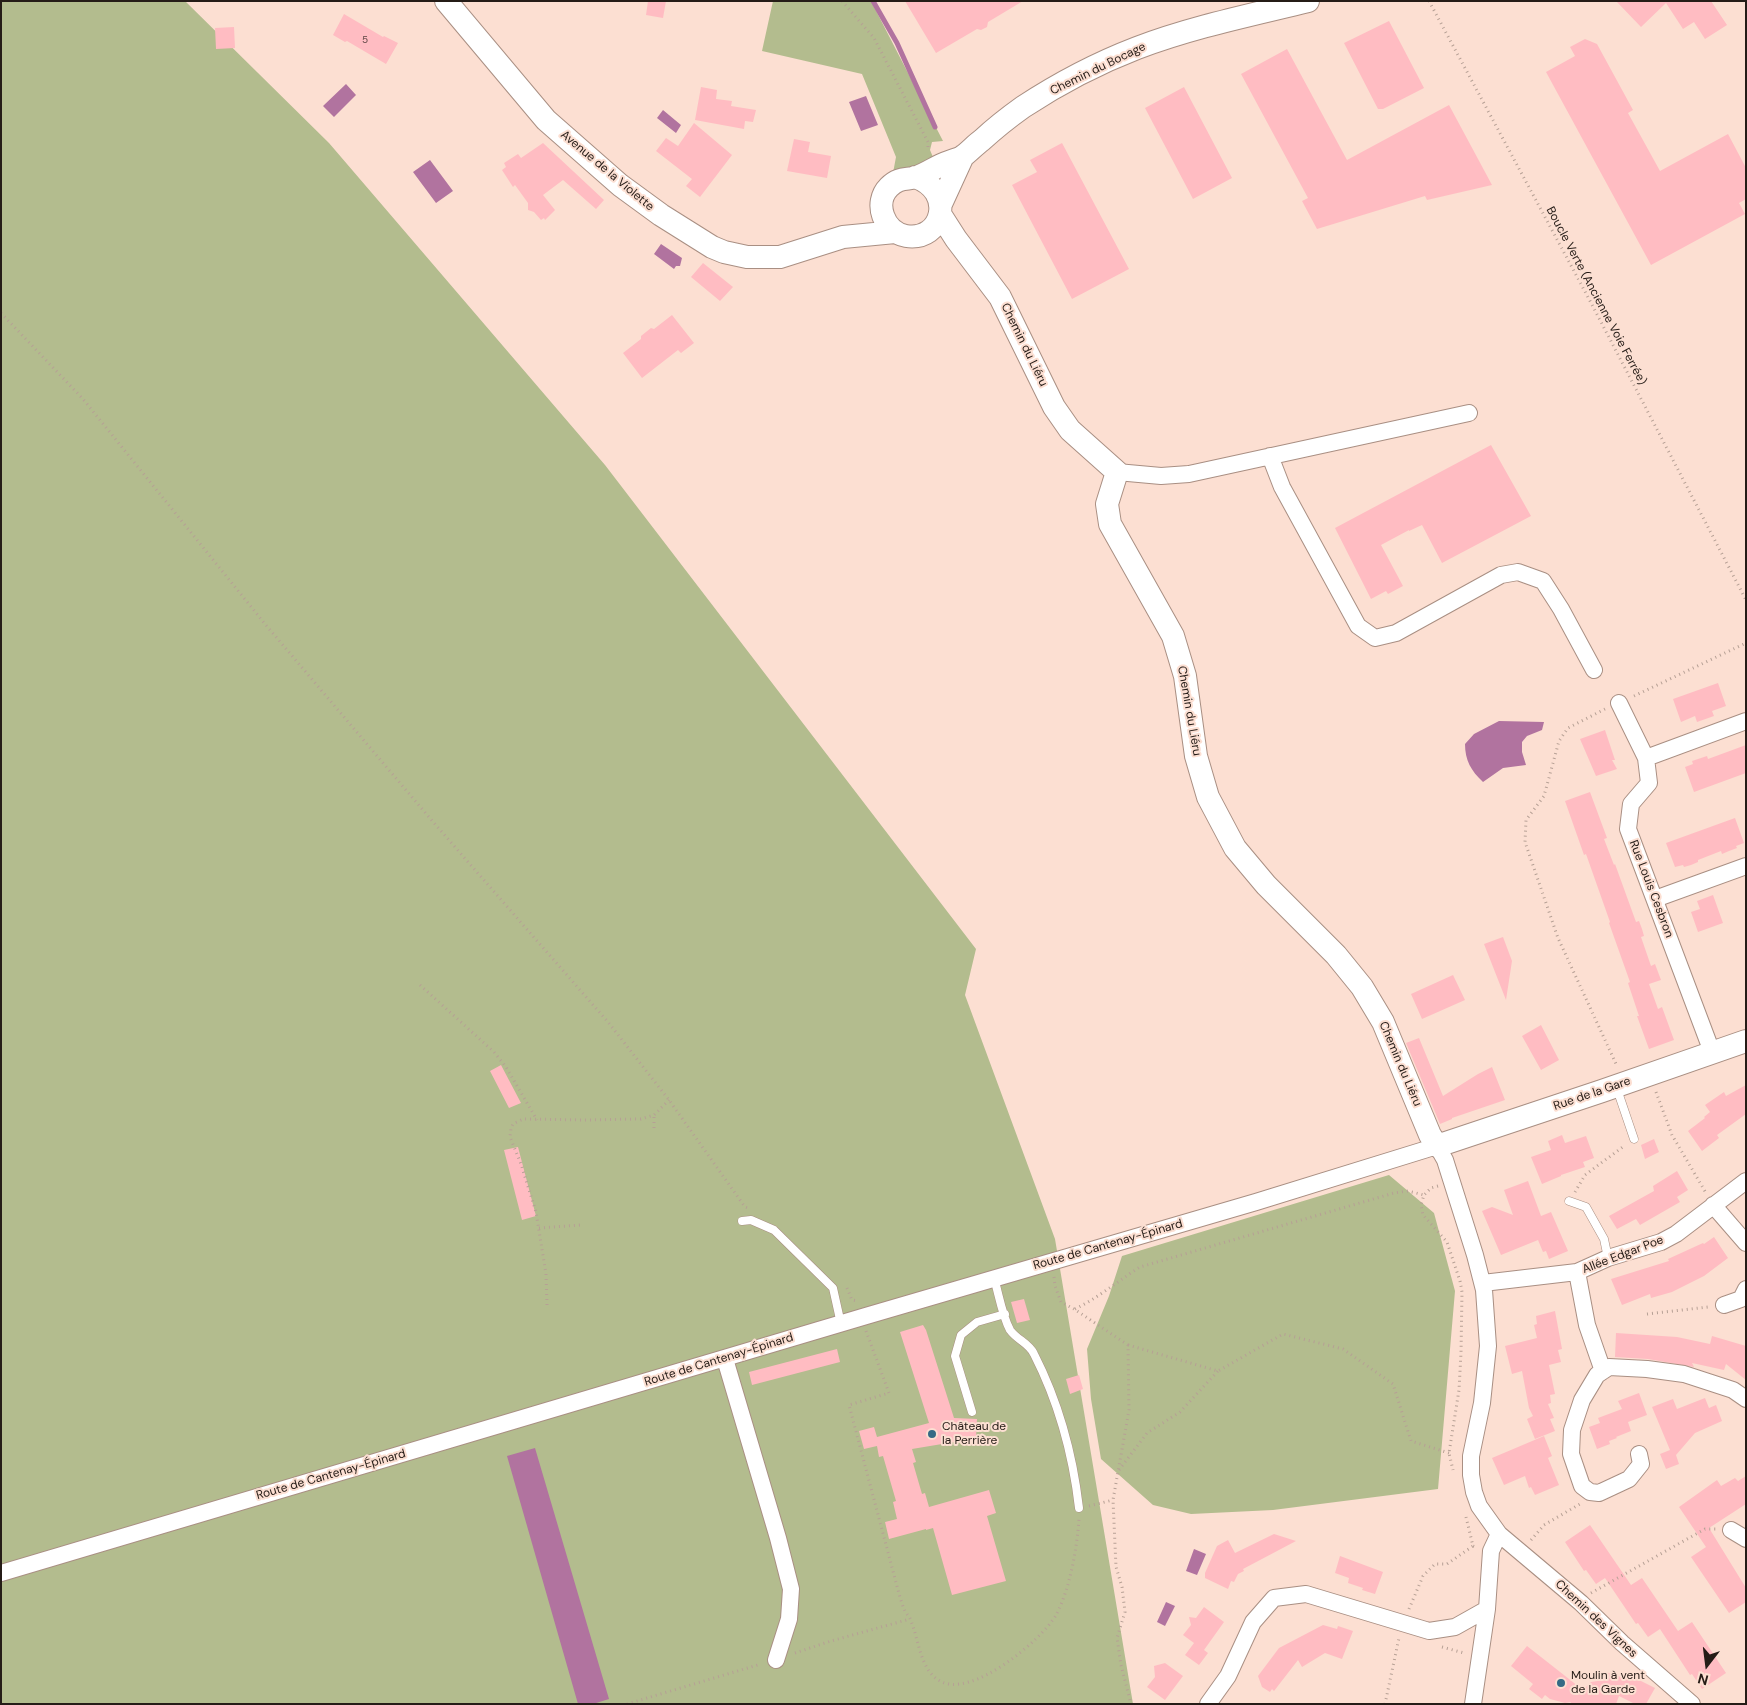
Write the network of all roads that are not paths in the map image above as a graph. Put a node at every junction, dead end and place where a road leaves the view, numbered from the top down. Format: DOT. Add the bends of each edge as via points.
graph roads {
  1 [pos="446,1"];
  2 [pos="1308,1"];
  3 [pos="962,156"];
  4 [pos="915,177"];
  5 [pos="882,201"];
  6 [pos="941,209"];
  7 [pos="895,232"];
  8 [pos="922,235"];
  9 [pos="843,237"];
  10 [pos="978,267"];
  11 [pos="1468,414"];
  12 [pos="1270,456"];
  13 [pos="1117,472"];
  14 [pos="1594,670"];
  15 [pos="1619,703"];
  16 [pos="1746,721"];
  17 [pos="1646,758"];
  18 [pos="1746,866"];
  19 [pos="1655,899"];
  20 [pos="1746,1041"];
  21 [pos="1712,1052"];
  22 [pos="1618,1077"];
  23 [pos="1634,1139"];
  24 [pos="1437,1146"];
  25 [pos="1746,1181"];
  26 [pos="1570,1201"];
  27 [pos="1713,1205"];
  28 [pos="742,1221"];
  29 [pos="1746,1243"];
  30 [pos="1608,1258"];
  31 [pos="1577,1272"];
  32 [pos="994,1278"];
  33 [pos="1483,1283"];
  34 [pos="1746,1289"];
  35 [pos="1724,1304"];
  36 [pos="1005,1314"];
  37 [pos="841,1324"];
  38 [pos="725,1359"];
  39 [pos="1603,1371"];
  40 [pos="1746,1399"];
  41 [pos="972,1412"];
  42 [pos="1638,1454"];
  43 [pos="1079,1508"];
  44 [pos="1732,1530"];
  45 [pos="1499,1534"];
  46 [pos="1746,1540"];
  47 [pos="1,1574"];
  48 [pos="1487,1609"];
  49 [pos="776,1660"];
  50 [pos="1208,1704"];
  51 [pos="1473,1704"];
  52 [pos="1692,1704"];
  1 -- 9 [label="street, Avenue de la Violette" via="546,120 620,185 700,241 724,252 768,258 790,255"];
  2 -- 3 [label="street, Chemin du Bocage" via="1180,34 1113,58 1023,107"];
  3 -- 4 [label="street, Chemin du Bocage"];
  3 -- 6 [label="street, Chemin du Bocage"];
  4 -- 5 [label="street" via="896,181 884,193"];
  4 -- 6 [label="street" via="933,186"];
  5 -- 7 [label="street" via="883,218"];
  5 -- 9 [label="street, Avenue de la Violette"];
  6 -- 8 [label="street" via="937,222"];
  6 -- 10 [label="street, Chemin du Liéru"];
  7 -- 8 [label="street" via="904,236"];
  7 -- 9 [label="street, Avenue de la Violette"];
  8 -- 10 [label="street, Chemin du Liéru"];
  10 -- 13 [label="street, Chemin du Liéru" via="1000,297 1054,407 1070,430"];
  11 -- 12 [label="street"];
  12 -- 13 [label="street" via="1189,474 1161,476"];
  12 -- 14 [label="street" via="1282,487 1358,626 1375,638 1396,633 1501,575 1518,572 1543,581"];
  13 -- 24 [label="street, Chemin du Liéru" via="1107,504 1110,524 1173,636 1185,676 1196,756 1208,797 1236,848 1266,885 1336,955 1362,987 1384,1022"];
  15 -- 17 [label="street, Rue Louis Cesbron"];
  16 -- 17 [label="street"];
  17 -- 19 [label="street, Rue Louis Cesbron" via="1649,782 1631,804 1628,829"];
  18 -- 19 [label="street"];
  19 -- 21 [label="street, Rue Louis Cesbron"];
  20 -- 21 [label="street, Rue de la Gare"];
  21 -- 22 [label="street, Rue de la Gare" via="1650,1074"];
  22 -- 23 [label="lane"];
  22 -- 24 [label="street, Rue de la Gare"];
  24 -- 32 [label="street, Route de Cantenay-Épinard"];
  24 -- 33 [label="street, Chemin des Vignes" via="1445,1160"];
  25 -- 27 [label="street, Allée Edgar Poe"];
  26 -- 30 [label="lane" via="1586,1207 1604,1239"];
  27 -- 29 [label="street"];
  27 -- 30 [label="street, Allée Edgar Poe" via="1661,1242"];
  28 -- 37 [label="lane" via="751,1220 774,1230 833,1288"];
  30 -- 31 [label="street, Allée Edgar Poe"];
  31 -- 33 [label="street, Allée Edgar Poe"];
  31 -- 39 [label="street" via="1588,1324"];
  32 -- 36 [label="lane"];
  32 -- 37 [label="street, Route de Cantenay-Épinard" via="866,1324"];
  33 -- 45 [label="street, Chemin des Vignes" via="1488,1346 1471,1475 1479,1506"];
  34 -- 35 [label="street" via="1741,1299"];
  36 -- 41 [label="lane" via="977,1322 961,1335 955,1356"];
  36 -- 43 [label="lane" via="1015,1336 1031,1348 1044,1373 1071,1460"];
  37 -- 38 [label="street, Route de Cantenay-Épinard"];
  38 -- 47 [label="street, Route de Cantenay-Épinard"];
  38 -- 49 [label="street" via="791,1589 789,1619"];
  39 -- 40 [label="street" via="1609,1366 1684,1374 1733,1390"];
  39 -- 42 [label="street" via="1597,1375 1582,1400 1572,1430 1571,1454 1582,1486 1599,1494 1630,1479 1641,1464"];
  44 -- 46 [label="street"];
  45 -- 48 [label="street" via="1491,1550"];
  45 -- 52 [label="street, Chemin des Vignes"];
  48 -- 50 [label="street" via="1455,1627 1429,1631 1306,1594 1274,1598 1253,1622 1228,1676"];
  48 -- 51 [label="street"];
}
